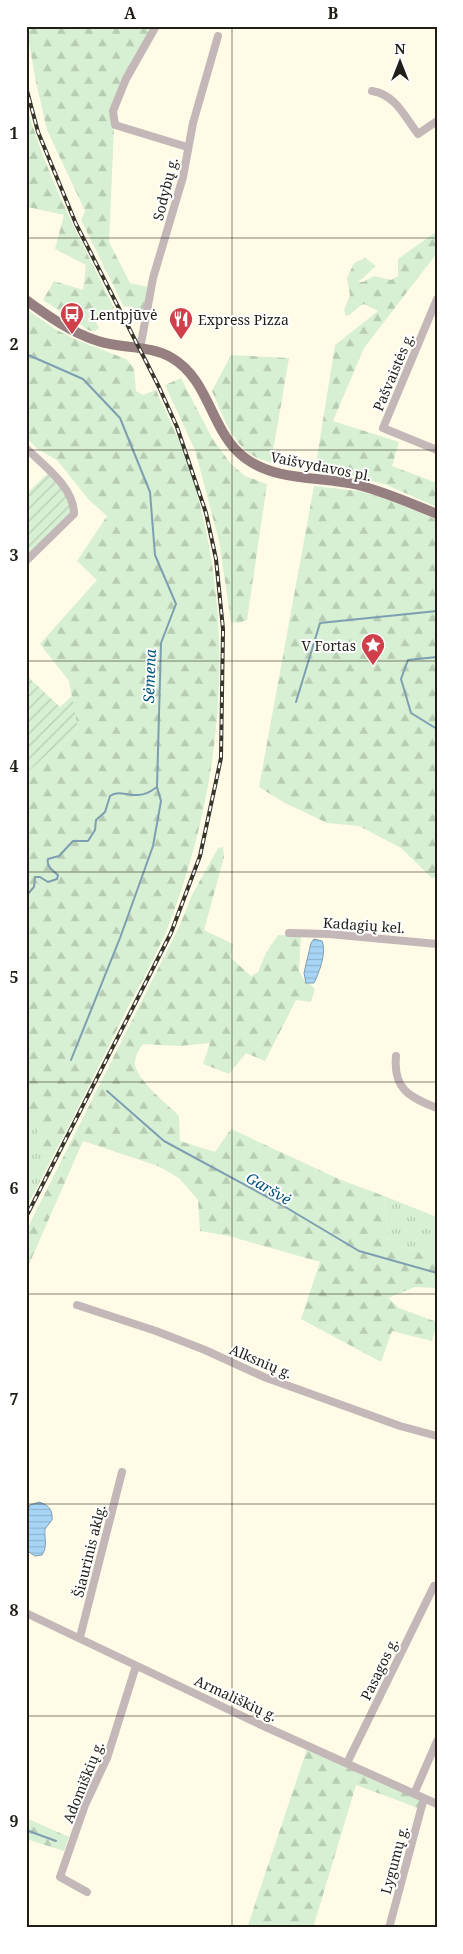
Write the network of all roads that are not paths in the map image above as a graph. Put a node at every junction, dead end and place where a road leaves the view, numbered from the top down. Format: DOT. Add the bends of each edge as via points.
graph roads {
  1 [pos="156,26"];
  2 [pos="218,36"];
  3 [pos="372,91"];
  4 [pos="437,122"];
  5 [pos="187,148"];
  6 [pos="437,299"];
  7 [pos="26,300"];
  8 [pos="140,349"];
  9 [pos="26,448"];
  10 [pos="437,450"];
  11 [pos="437,514"];
  12 [pos="26,547"];
  13 [pos="32,554"];
  14 [pos="26,560"];
  15 [pos="288,933"];
  16 [pos="437,944"];
  17 [pos="396,1056"];
  18 [pos="437,1108"];
  19 [pos="77,1306"];
  20 [pos="437,1436"];
  21 [pos="122,1472"];
  22 [pos="434,1586"];
  23 [pos="26,1613"];
  24 [pos="80,1637"];
  25 [pos="136,1666"];
  26 [pos="437,1741"];
  27 [pos="347,1763"];
  28 [pos="414,1794"];
  29 [pos="424,1798"];
  30 [pos="437,1804"];
  31 [pos="87,1892"];
  32 [pos="388,1928"];
  1 -- 5 [label="street" via="126,79 113,112 115,125"];
  2 -- 5 [label="street, Sodybų g."];
  3 -- 4 [label="street" via="392,98 418,134"];
  5 -- 8 [label="street, Sodybų g." via="183,177 153,278"];
  6 -- 10 [label="street, Pašvaistės g." via="383,428"];
  7 -- 8 [label="main road, Vaišvydavos pl." via="85,336"];
  8 -- 11 [label="main road, Vaišvydavos pl." via="162,353 184,367 229,442 254,465 285,475 338,481 379,491"];
  9 -- 13 [label="street" via="66,488 74,505 74,514"];
  12 -- 13 [label="street"];
  13 -- 14 [label="street"];
  15 -- 16 [label="street, Kadagių kel."];
  17 -- 18 [label="street" via="395,1070 405,1092"];
  19 -- 20 [label="street, Alksnių g." via="156,1331 264,1377"];
  21 -- 24 [label="street, Šiaurinis aklg."];
  22 -- 27 [label="street, Pasagos g."];
  23 -- 24 [label="street, Armališkių g."];
  24 -- 25 [label="street, Armališkių g."];
  25 -- 27 [label="street, Armališkių g."];
  25 -- 31 [label="street, Adomiškių g." via="107,1758 85,1805 60,1877"];
  26 -- 28 [label="street"];
  27 -- 28 [label="street, Armališkių g."];
  28 -- 29 [label="street, Armališkių g."];
  29 -- 30 [label="street, Armališkių g."];
  29 -- 32 [label="street, Lygumų g."];
}
